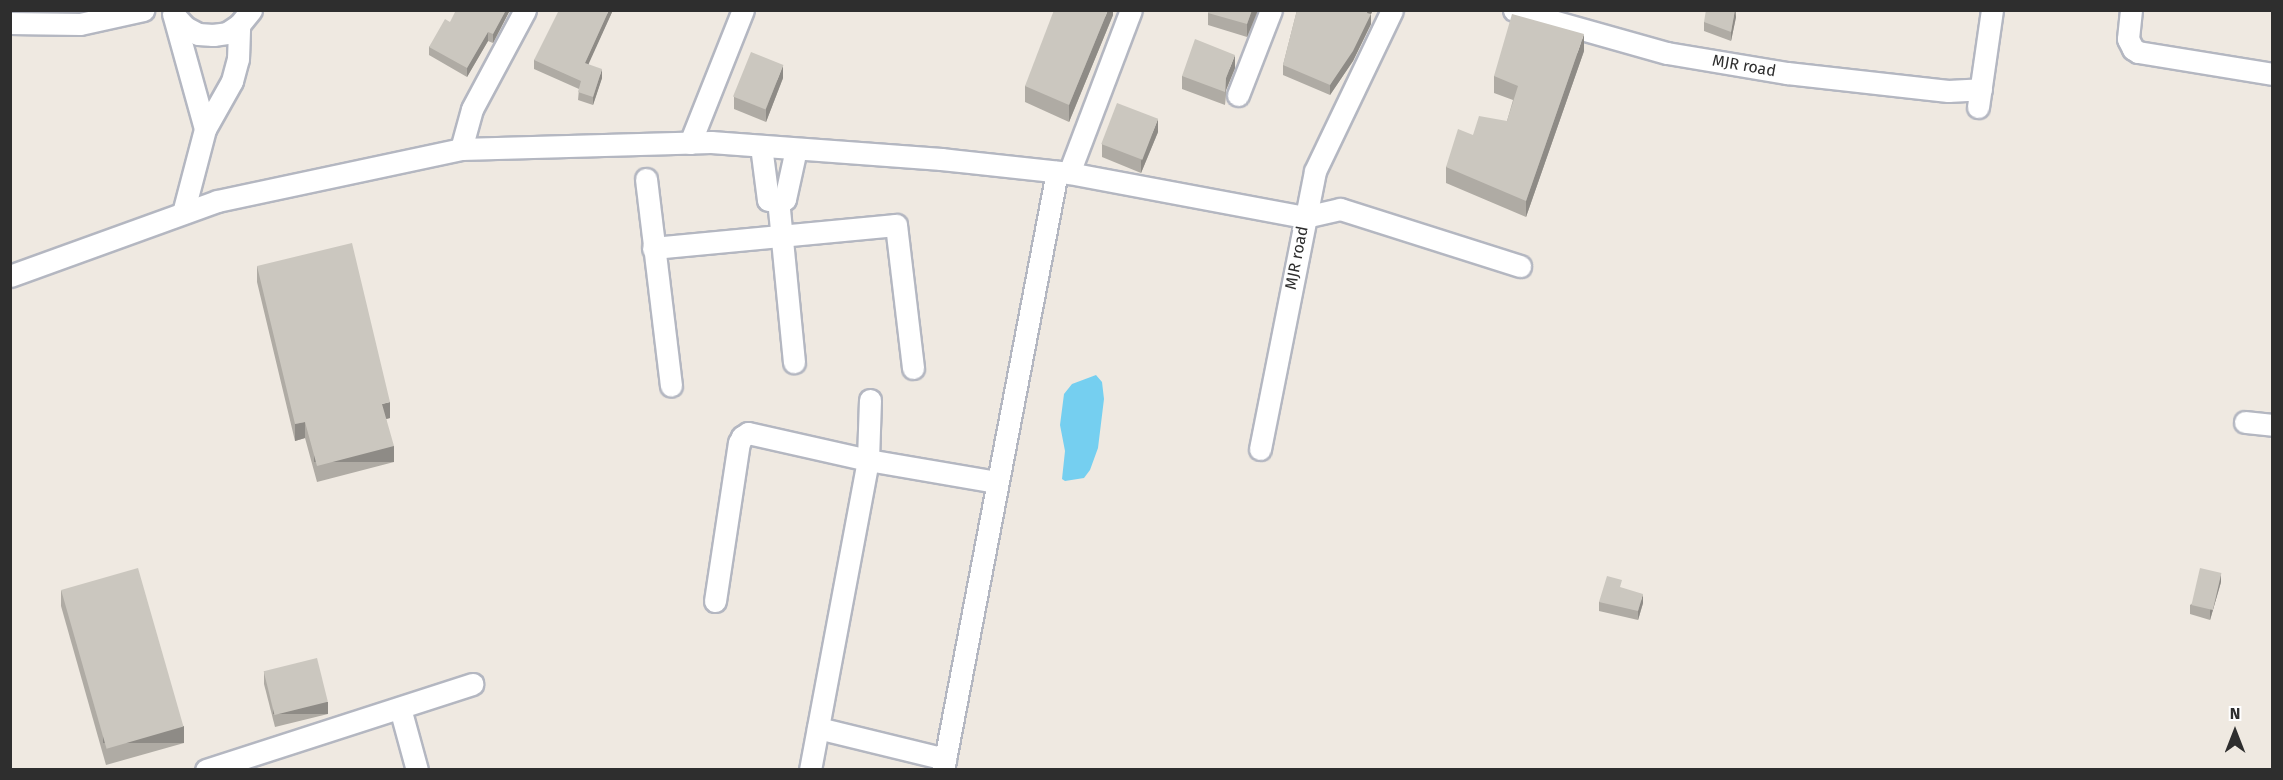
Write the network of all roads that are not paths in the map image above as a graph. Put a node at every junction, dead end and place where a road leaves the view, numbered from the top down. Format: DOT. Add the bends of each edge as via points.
graph roads {
  1 [pos="143,10"];
  2 [pos="525,10"];
  3 [pos="743,10"];
  4 [pos="1131,10"];
  5 [pos="1271,10"];
  6 [pos="1392,10"];
  7 [pos="1514,10"];
  8 [pos="1992,10"];
  9 [pos="2131,10"];
  10 [pos="172,14"];
  11 [pos="248,15"];
  12 [pos="10,23"];
  13 [pos="2272,74"];
  14 [pos="1238,94"];
  15 [pos="205,129"];
  16 [pos="690,143"];
  17 [pos="761,146"];
  18 [pos="461,149"];
  19 [pos="796,149"];
  20 [pos="1063,173"];
  21 [pos="646,178"];
  22 [pos="778,199"];
  23 [pos="183,213"];
  24 [pos="1305,217"];
  25 [pos="779,237"];
  26 [pos="653,248"];
  27 [pos="1520,266"];
  28 [pos="10,276"];
  29 [pos="794,362"];
  30 [pos="913,368"];
  31 [pos="671,385"];
  32 [pos="870,400"];
  33 [pos="2245,422"];
  34 [pos="2272,425"];
  35 [pos="1260,449"];
  36 [pos="868,460"];
  37 [pos="997,482"];
  38 [pos="715,601"];
  39 [pos="472,684"];
  40 [pos="400,708"];
  41 [pos="818,728"];
  42 [pos="944,764"];
  43 [pos="206,770"];
  44 [pos="417,770"];
  45 [pos="810,770"];
  1 -- 12 [label="street" via="80,24"];
  2 -- 18 [label="street" via="472,109"];
  3 -- 16 [label="street"];
  4 -- 20 [label="street"];
  5 -- 14 [label="street"];
  6 -- 24 [label="street, MJR road" via="1315,171"];
  7 -- 8 [label="street, MJR road" via="1667,53 1787,74 1948,91 1979,98"];
  9 -- 13 [label="street" via="2128,39 2138,52"];
  10 -- 11 [label="street" via="198,34 213,35 227,33"];
  10 -- 15 [label="street"];
  11 -- 15 [label="street" via="232,81"];
  15 -- 23 [label="street"];
  16 -- 17 [label="street"];
  16 -- 18 [label="street"];
  17 -- 19 [label="street"];
  17 -- 22 [label="street" via="768,200"];
  18 -- 23 [label="street" via="217,201"];
  19 -- 20 [label="street" via="941,159"];
  19 -- 22 [label="street" via="785,199"];
  20 -- 24 [label="street"];
  20 -- 37 [label="street"];
  21 -- 26 [label="street"];
  22 -- 25 [label="street"];
  23 -- 28 [label="street"];
  24 -- 27 [label="street" via="1340,209"];
  24 -- 35 [label="street, MJR road"];
  25 -- 26 [label="street"];
  25 -- 29 [label="street"];
  25 -- 30 [label="street" via="896,225"];
  26 -- 31 [label="street"];
  32 -- 36 [label="street"];
  33 -- 34 [label="street"];
  36 -- 37 [label="street"];
  36 -- 38 [label="street" via="748,433 742,436"];
  36 -- 41 [label="street"];
  37 -- 42 [label="street"];
  39 -- 40 [label="street"];
  40 -- 43 [label="street"];
  40 -- 44 [label="street"];
  41 -- 42 [label="street"];
  41 -- 45 [label="street"];
}
